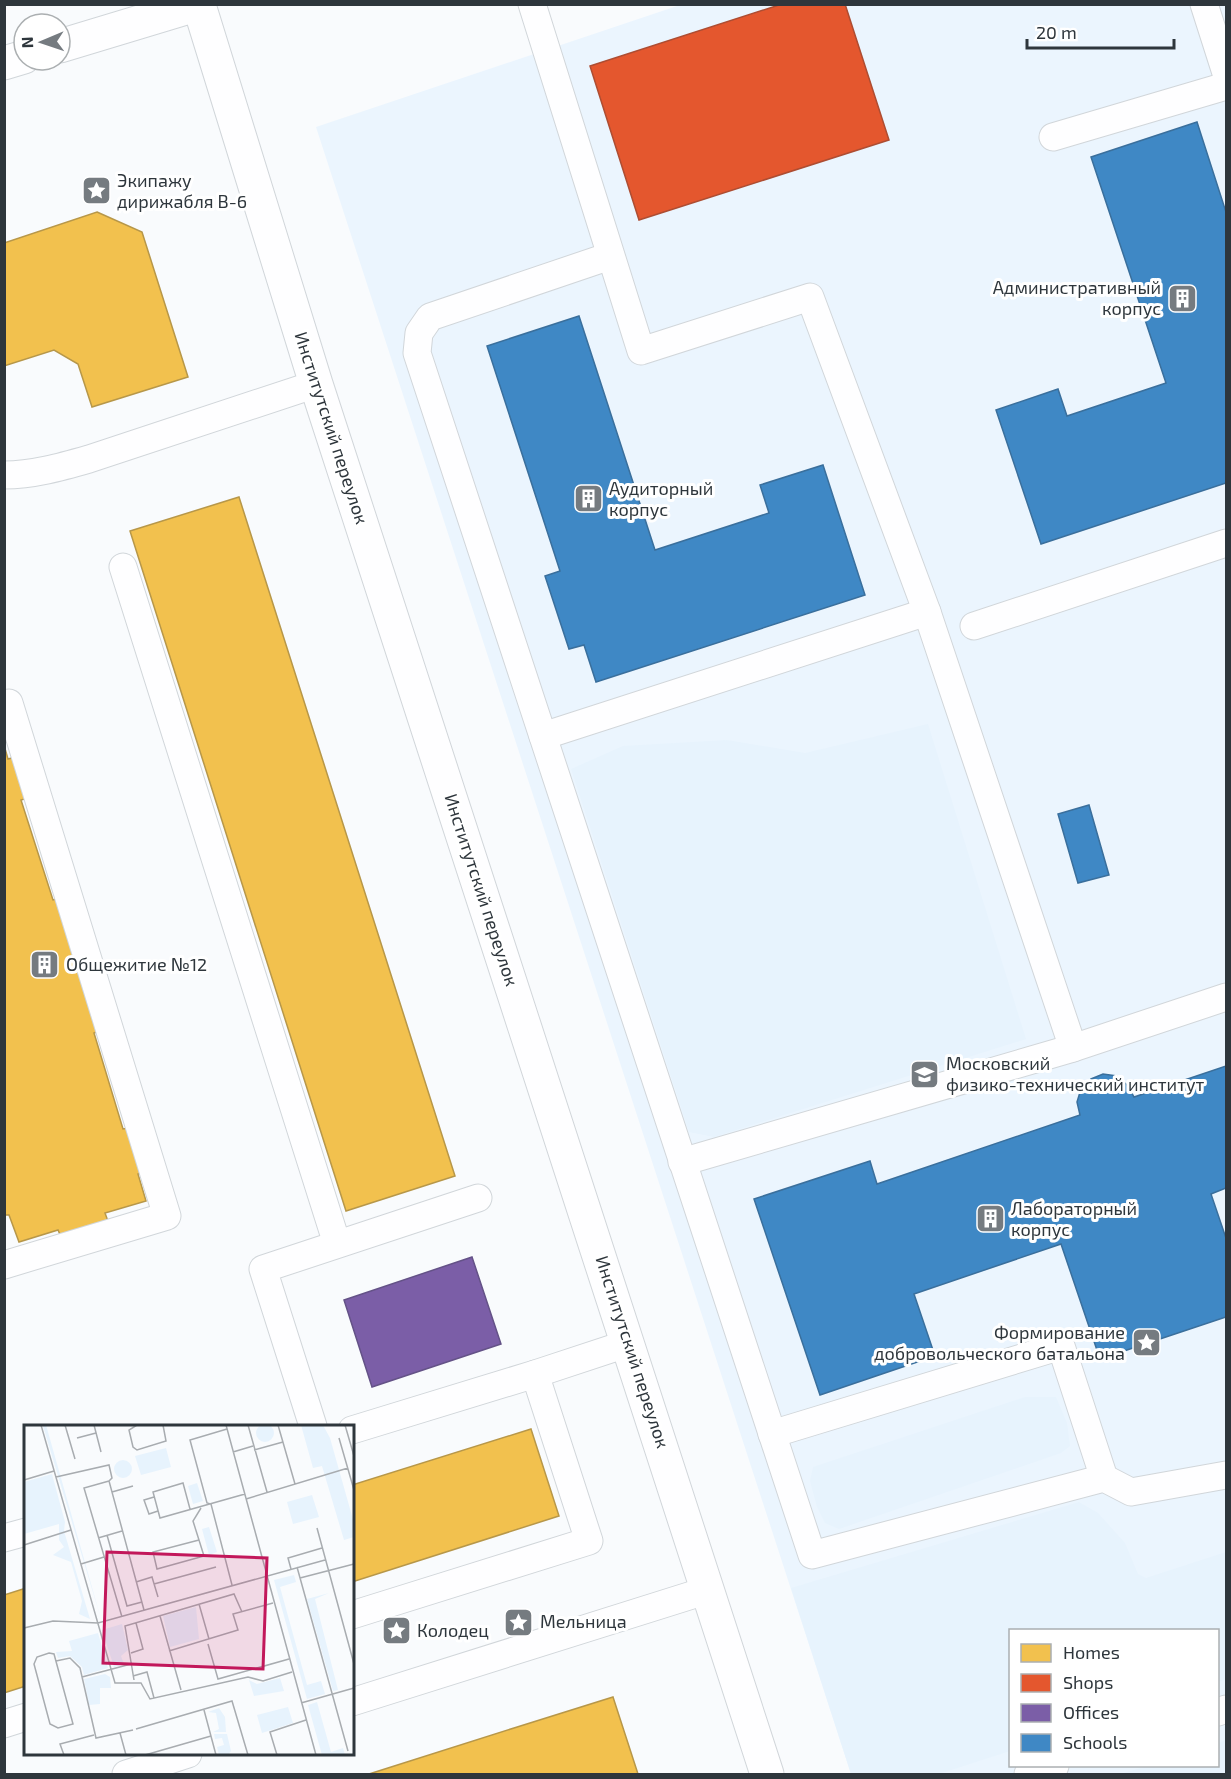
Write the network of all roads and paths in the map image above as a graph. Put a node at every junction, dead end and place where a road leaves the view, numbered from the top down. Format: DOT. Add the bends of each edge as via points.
graph roads {
  1 [pos="199,4"];
  2 [pos="531,4"];
  3 [pos="1204,4"];
  4 [pos="72,42"];
  5 [pos="1227,73"];
  6 [pos="1227,86"];
  7 [pos="1053,137"];
  8 [pos="610,255"];
  9 [pos="316,384"];
  10 [pos="4,475"];
  11 [pos="1227,543"];
  12 [pos="123,567"];
  13 [pos="927,612"];
  14 [pos="974,626"];
  15 [pos="4,704"];
  16 [pos="543,736"];
  17 [pos="1227,997"];
  18 [pos="1073,1048"];
  19 [pos="682,1162"];
  20 [pos="478,1198"];
  21 [pos="337,1244"];
  22 [pos="4,1265"];
  23 [pos="629,1343"];
  24 [pos="535,1374"];
  25 [pos="313,1425"];
  26 [pos="354,1429"];
  27 [pos="772,1434"];
  28 [pos="1227,1475"];
  29 [pos="1104,1478"];
  30 [pos="24,1533"];
  31 [pos="4,1539"];
  32 [pos="708,1590"];
  33 [pos="354,1614"];
  34 [pos="354,1701"];
  35 [pos="24,1719"];
  36 [pos="4,1724"];
  37 [pos="185,1755"];
  38 [pos="1052,1767"];
  39 [pos="126,1774"];
  40 [pos="767,1774"];
  41 [pos="1028,1774"];
  1 -- 4 [label="street"];
  1 -- 9 [label="street, Институтский переулок"];
  2 -- 8 [label="lane"];
  3 -- 5 [label="lane"];
  6 -- 7 [label="lane"];
  8 -- 13 [label="lane" via="641,351 810,297"];
  8 -- 16 [label="lane" via="430,317 419,333 417,353"];
  9 -- 10 [label="lane" via="80,461 44,471"];
  9 -- 23 [label="street, Институтский переулок"];
  11 -- 14 [label="lane"];
  12 -- 21 [label="lane"];
  13 -- 16 [label="lane"];
  13 -- 18 [label="lane"];
  15 -- 22 [label="lane" via="9,703 167,1216"];
  16 -- 19 [label="lane"];
  17 -- 18 [label="lane"];
  18 -- 19 [label="lane"];
  19 -- 27 [label="lane"];
  20 -- 21 [label="lane"];
  21 -- 25 [label="lane" via="263,1269"];
  23 -- 24 [label="lane"];
  23 -- 32 [label="street, Институтский переулок"];
  24 -- 26 [label="lane"];
  24 -- 33 [label="lane" via="589,1541"];
  27 -- 29 [label="lane" via="812,1555"];
  27 -- 29 [label="lane" via="1061,1346"];
  28 -- 29 [label="lane" via="1131,1492"];
  30 -- 31 [label="lane"];
  32 -- 34 [label="lane"];
  32 -- 40 [label="street, Институтский переулок"];
  35 -- 36 [label="lane"];
  37 -- 39 [label="lane"];
  38 -- 41 [label="lane"];
}
